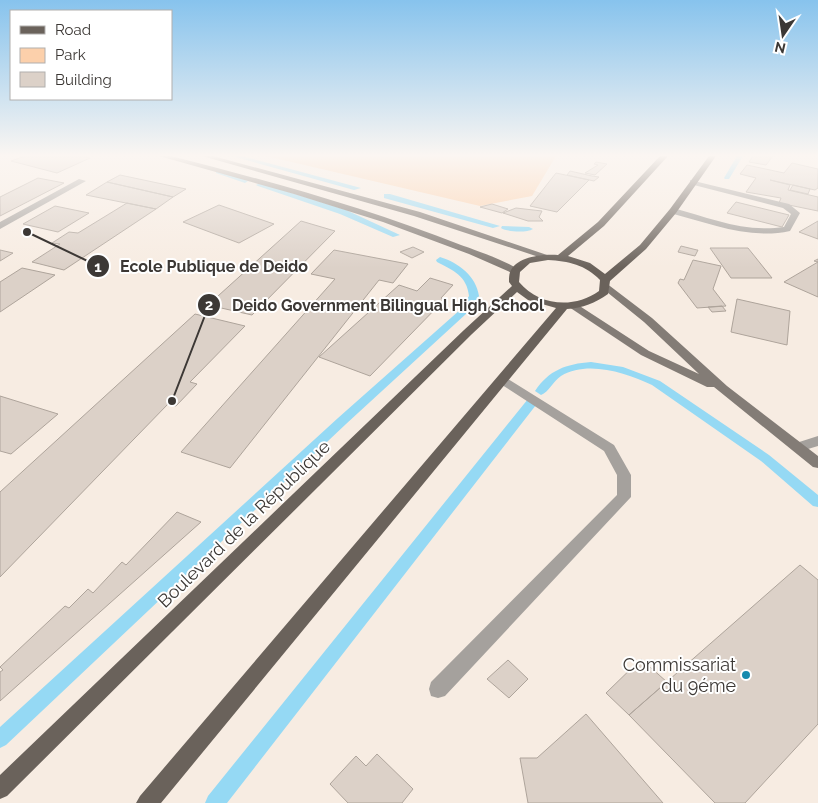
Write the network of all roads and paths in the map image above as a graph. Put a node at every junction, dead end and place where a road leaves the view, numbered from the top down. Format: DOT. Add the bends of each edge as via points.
graph roads {
  1 [pos="59,193"];
  2 [pos="300,193"];
  3 [pos="344,193"];
  4 [pos="629,193"];
  5 [pos="685,193"];
  6 [pos="737,193"];
  7 [pos="673,211"];
  8 [pos="0,226"];
  9 [pos="548,257"];
  10 [pos="560,258"];
  11 [pos="514,271"];
  12 [pos="605,283"];
  13 [pos="517,287"];
  14 [pos="568,305"];
  15 [pos="503,380"];
  16 [pos="723,389"];
  17 [pos="818,441"];
  18 [pos="798,447"];
  19 [pos="818,463"];
  20 [pos="438,689"];
  21 [pos="0,789"];
  22 [pos="147,803"];
  1 -- 8 [label="street"];
  2 -- 11 [label="main road" via="441,239"];
  3 -- 9 [label="main road"];
  4 -- 10 [label="main road" via="601,224"];
  5 -- 7 [label="main road"];
  6 -- 7 [label="street" via="786,206 796,213 787,229 775,232 752,231"];
  7 -- 12 [label="main road" via="643,247"];
  9 -- 10 [label="main road"];
  9 -- 11 [label="main road" via="527,262"];
  10 -- 12 [label="main road" via="583,263 600,273"];
  11 -- 13 [label="main road"];
  12 -- 14 [label="main road" via="604,292 592,301"];
  12 -- 16 [label="main road"];
  13 -- 14 [label="main road" via="541,302"];
  13 -- 21 [label="main road, Boulevard de la République"];
  14 -- 15 [label="main road"];
  14 -- 16 [label="main road" via="645,353"];
  15 -- 20 [label="street" via="609,448 624,476 624,497"];
  15 -- 22 [label="main road"];
  16 -- 18 [label="main road"];
  17 -- 18 [label="street"];
  18 -- 19 [label="main road"];
}
